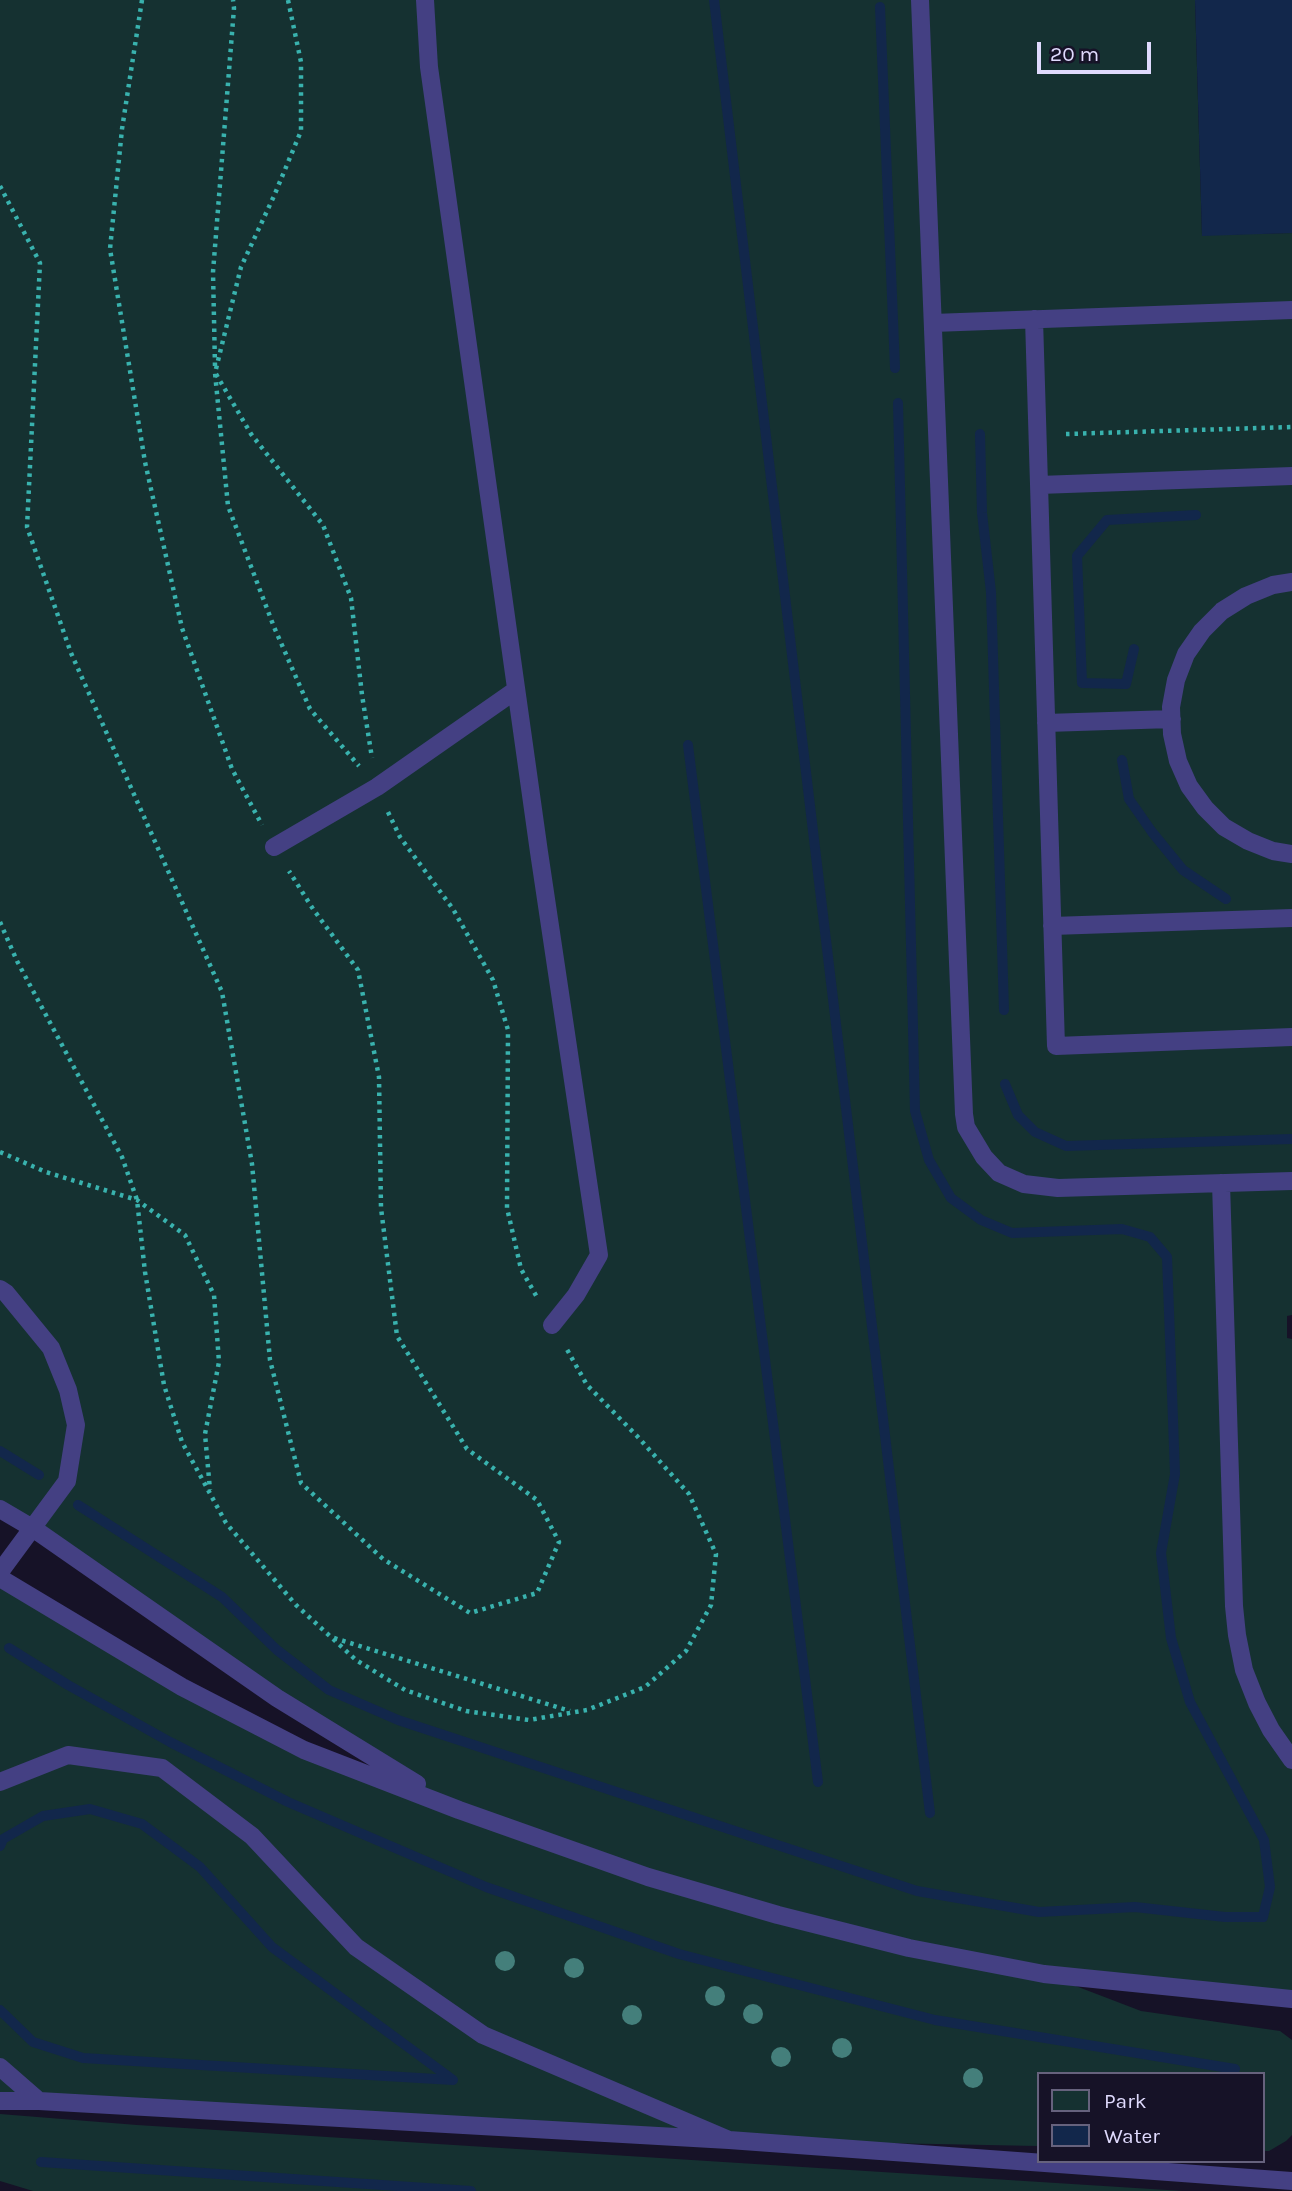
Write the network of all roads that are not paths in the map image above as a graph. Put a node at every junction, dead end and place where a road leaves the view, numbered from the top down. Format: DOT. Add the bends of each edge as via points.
graph roads {
  1 [pos="425,0"];
  2 [pos="920,0"];
  3 [pos="1292,310"];
  4 [pos="1034,319"];
  5 [pos="933,323"];
  6 [pos="1292,476"];
  7 [pos="1039,485"];
  8 [pos="1292,582"];
  9 [pos="516,690"];
  10 [pos="1172,719"];
  11 [pos="1046,723"];
  12 [pos="274,847"];
  13 [pos="1292,854"];
  14 [pos="1292,918"];
  15 [pos="1052,926"];
  16 [pos="1292,1037"];
  17 [pos="1292,1181"];
  18 [pos="1221,1183"];
  19 [pos="0,1289"];
  20 [pos="552,1325"];
  21 [pos="0,1509"];
  22 [pos="34,1528"];
  23 [pos="0,1572"];
  24 [pos="0,1578"];
  25 [pos="1292,1760"];
  26 [pos="0,1782"];
  27 [pos="459,1810"];
  28 [pos="1292,1999"];
  29 [pos="0,2067"];
  30 [pos="0,2101"];
  31 [pos="39,2101"];
  32 [pos="729,2140"];
  33 [pos="1036,2162"];
  34 [pos="1045,2163"];
  35 [pos="1292,2181"];
  1 -- 9 [label="lane" via="429,67"];
  2 -- 5 [label="lane"];
  3 -- 4 [label="lane"];
  4 -- 5 [label="lane"];
  4 -- 7 [label="lane"];
  5 -- 18 [label="lane" via="967,1127 999,1174 1024,1184 1058,1188"];
  6 -- 7 [label="lane"];
  7 -- 11 [label="lane"];
  8 -- 10 [label="lane" via="1246,596 1202,631 1176,680"];
  9 -- 12 [label="lane" via="377,787"];
  9 -- 20 [label="lane" via="599,1255"];
  10 -- 11 [label="lane"];
  10 -- 13 [label="lane" via="1178,761 1205,808 1224,827 1248,841"];
  11 -- 15 [label="lane"];
  14 -- 15 [label="lane"];
  15 -- 16 [label="lane" via="1056,1046"];
  17 -- 18 [label="lane"];
  18 -- 25 [label="lane" via="1237,1635 1257,1703"];
  19 -- 22 [label="lane" via="51,1348 76,1425 66,1481"];
  21 -- 22 [label="lane"];
  22 -- 23 [label="lane"];
  22 -- 27 [label="lane" via="277,1698"];
  24 -- 27 [label="lane" via="182,1687 304,1750"];
  26 -- 32 [label="lane" via="68,1755 162,1768 252,1836 356,1947 483,2035"];
  27 -- 28 [label="lane" via="649,1877 909,1948 1044,1974"];
  29 -- 31 [label="lane"];
  30 -- 31 [label="lane"];
  31 -- 32 [label="lane"];
  32 -- 33 [label="lane"];
  34 -- 35 [label="lane"];
}
